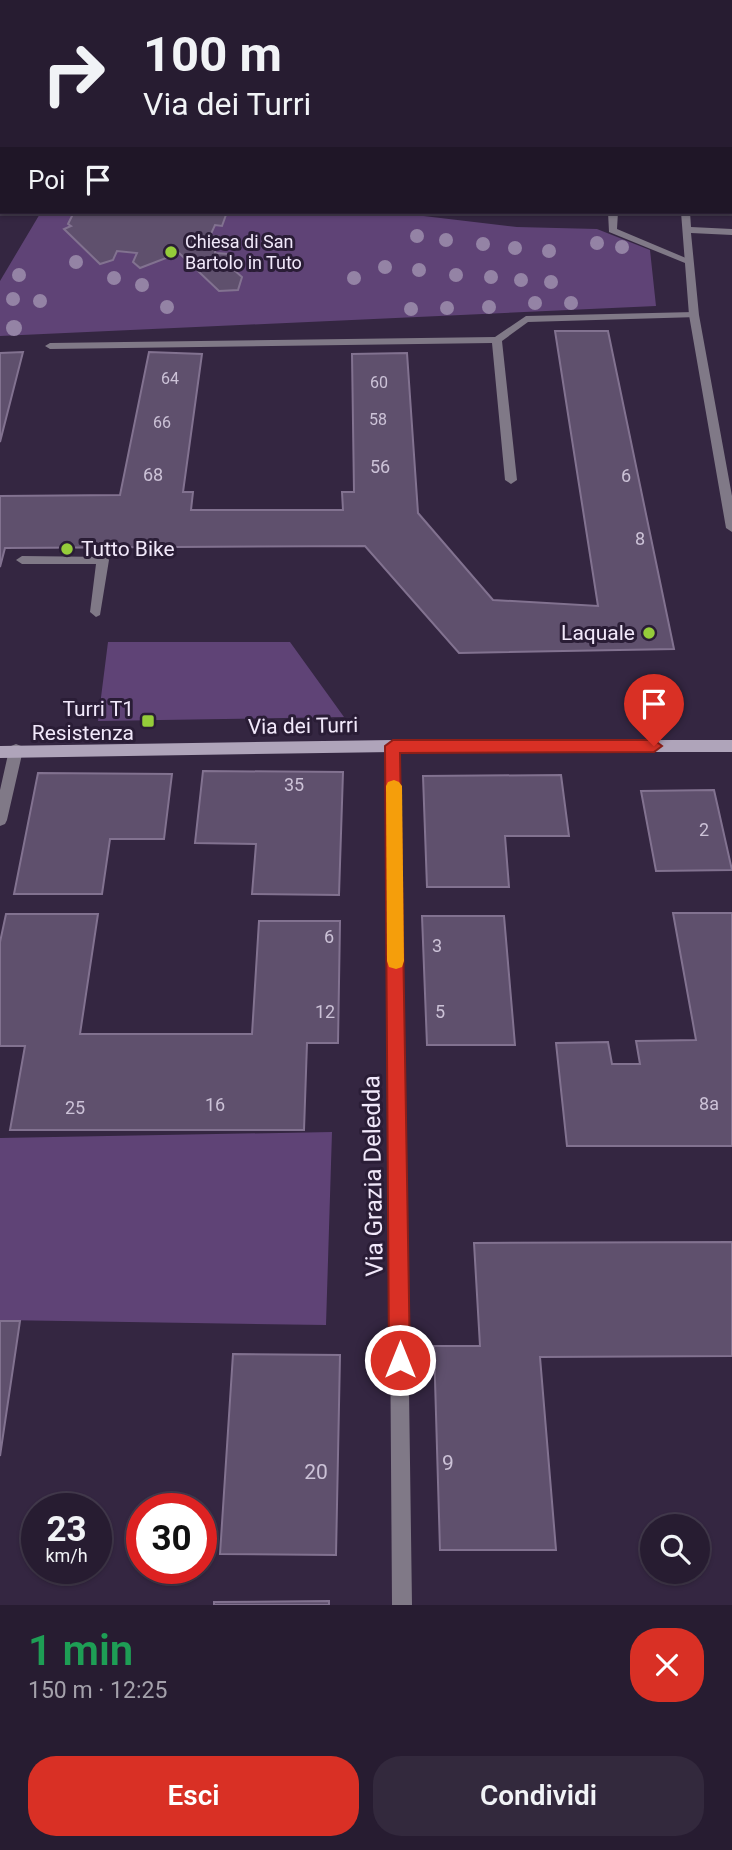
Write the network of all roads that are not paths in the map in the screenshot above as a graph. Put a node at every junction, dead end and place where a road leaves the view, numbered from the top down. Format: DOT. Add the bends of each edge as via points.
graph roads {
  1 [pos="613,214"];
  2 [pos="685,214"];
  3 [pos="687,230"];
  4 [pos="732,232"];
  5 [pos="688,261"];
  6 [pos="694,315"];
  7 [pos="497,340"];
  8 [pos="50,346"];
  9 [pos="511,480"];
  10 [pos="732,528"];
  11 [pos="22,560"];
  12 [pos="96,612"];
  13 [pos="393,746"];
  14 [pos="732,746"];
  15 [pos="16,750"];
  16 [pos="0,752"];
  17 [pos="0,820"];
  18 [pos="402,1605"];
  1 -- 5 [label="street" via="612,230"];
  2 -- 3 [label="street"];
  3 -- 4 [label="street"];
  3 -- 5 [label="street"];
  5 -- 6 [label="street"];
  6 -- 7 [label="street" via="526,318"];
  6 -- 10 [label="street"];
  7 -- 8 [label="street"];
  7 -- 9 [label="street"];
  11 -- 12 [label="street" via="103,560"];
  13 -- 14 [label="street, Via dei Turri"];
  13 -- 15 [label="street, Via dei Turri"];
  13 -- 18 [label="street, Via Grazia Deledda"];
  15 -- 16 [label="street, Via dei Turri"];
  15 -- 17 [label="street"];
}
